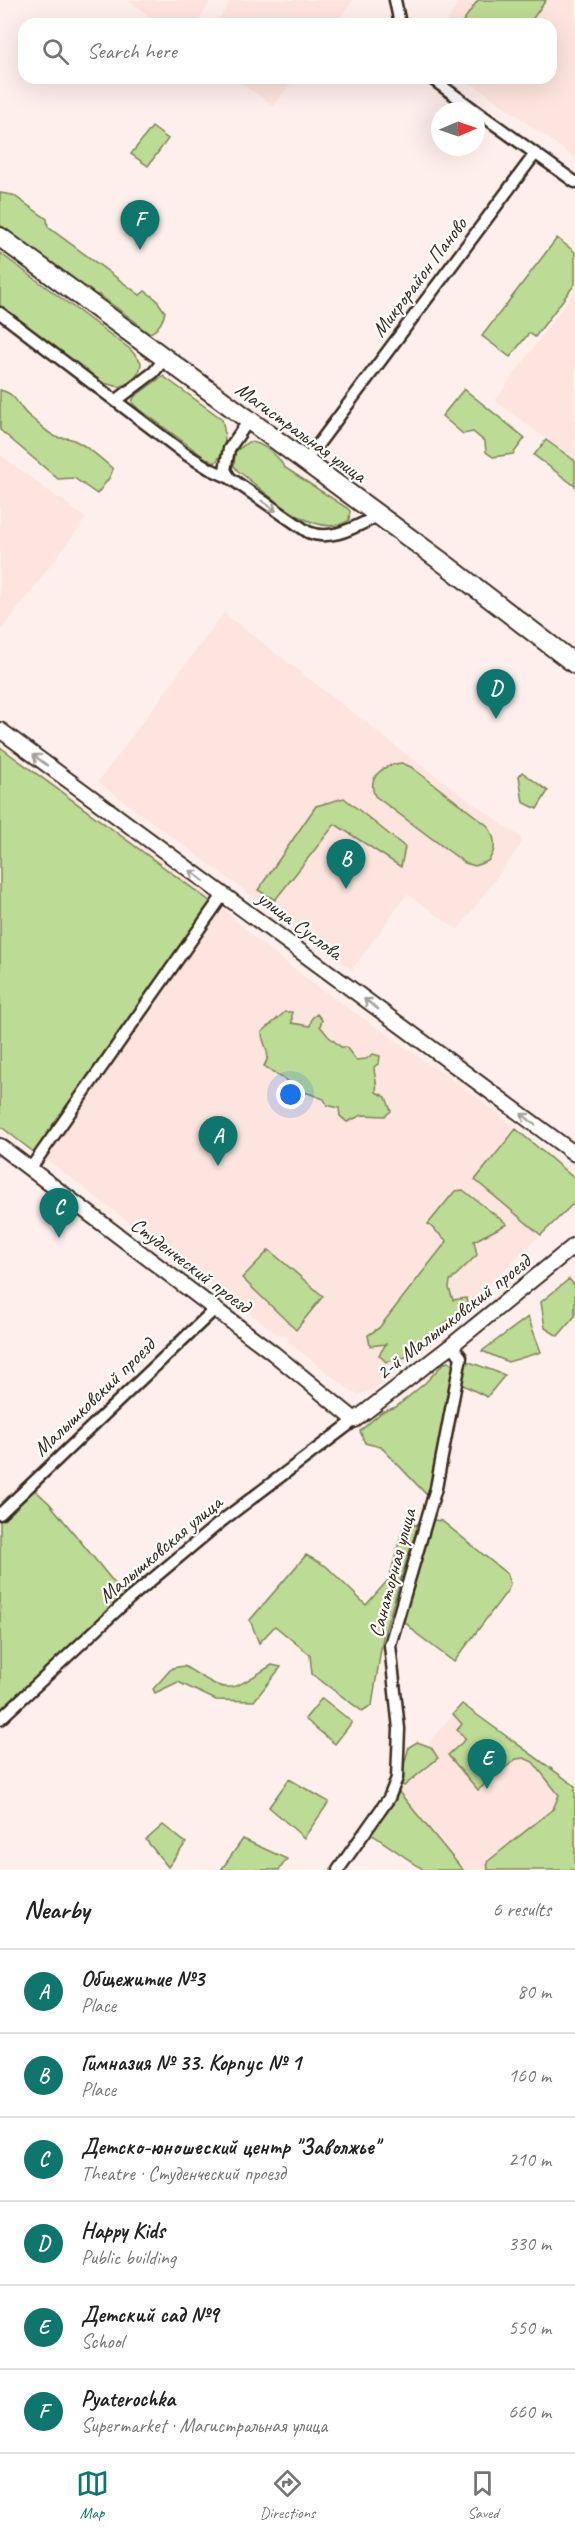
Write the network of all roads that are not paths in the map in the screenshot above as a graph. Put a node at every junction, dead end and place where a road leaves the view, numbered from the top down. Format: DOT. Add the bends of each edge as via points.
graph roads {
  1 [pos="395,0"];
  2 [pos="399,18"];
  3 [pos="439,84"];
  4 [pos="464,102"];
  5 [pos="485,118"];
  6 [pos="535,154"];
  7 [pos="575,182"];
  8 [pos="0,237"];
  9 [pos="0,313"];
  10 [pos="164,359"];
  11 [pos="117,400"];
  12 [pos="249,420"];
  13 [pos="304,462"];
  14 [pos="230,478"];
  15 [pos="378,516"];
  16 [pos="575,664"];
  17 [pos="0,730"];
  18 [pos="223,895"];
  19 [pos="0,1146"];
  20 [pos="575,1154"];
  21 [pos="30,1169"];
  22 [pos="575,1245"];
  23 [pos="215,1309"];
  24 [pos="452,1346"];
  25 [pos="354,1420"];
  26 [pos="0,1514"];
  27 [pos="0,1719"];
  28 [pos="338,1870"];
  1 -- 2 [label="street"];
  3 -- 4 [label="street"];
  5 -- 6 [label="street"];
  6 -- 7 [label="street"];
  6 -- 13 [label="street, Микрорайон Паново"];
  8 -- 10 [label="highway, Магистральная улица"];
  9 -- 11 [label="street"];
  10 -- 11 [label="street" via="154,372"];
  10 -- 12 [label="highway, Магистральная улица"];
  11 -- 14 [label="street" via="184,453"];
  12 -- 13 [label="highway, Магистральная улица"];
  12 -- 14 [label="street" via="228,449 225,470"];
  13 -- 15 [label="highway, Магистральная улица"];
  14 -- 15 [label="street, one-way" via="318,536 329,536"];
  15 -- 16 [label="highway, Магистральная улица"];
  18 -- 17 [label="street, улица Суслова, one-way"];
  20 -- 18 [label="street, улица Суслова, one-way"];
  18 -- 21 [label="street"];
  19 -- 21 [label="street, Студенческий проезд"];
  21 -- 23 [label="street, Студенческий проезд"];
  22 -- 24 [label="street, 2-й Малышковский проезд"];
  23 -- 25 [label="street, Студенческий проезд"];
  23 -- 26 [label="street, Малышковский проезд"];
  24 -- 25 [label="street, 2-й Малышковский проезд"];
  24 -- 28 [label="street, Санаторная улица" via="461,1357 435,1488 390,1645 399,1729 397,1778 389,1798"];
  25 -- 27 [label="street, Малышковская улица" via="223,1520"];
}
